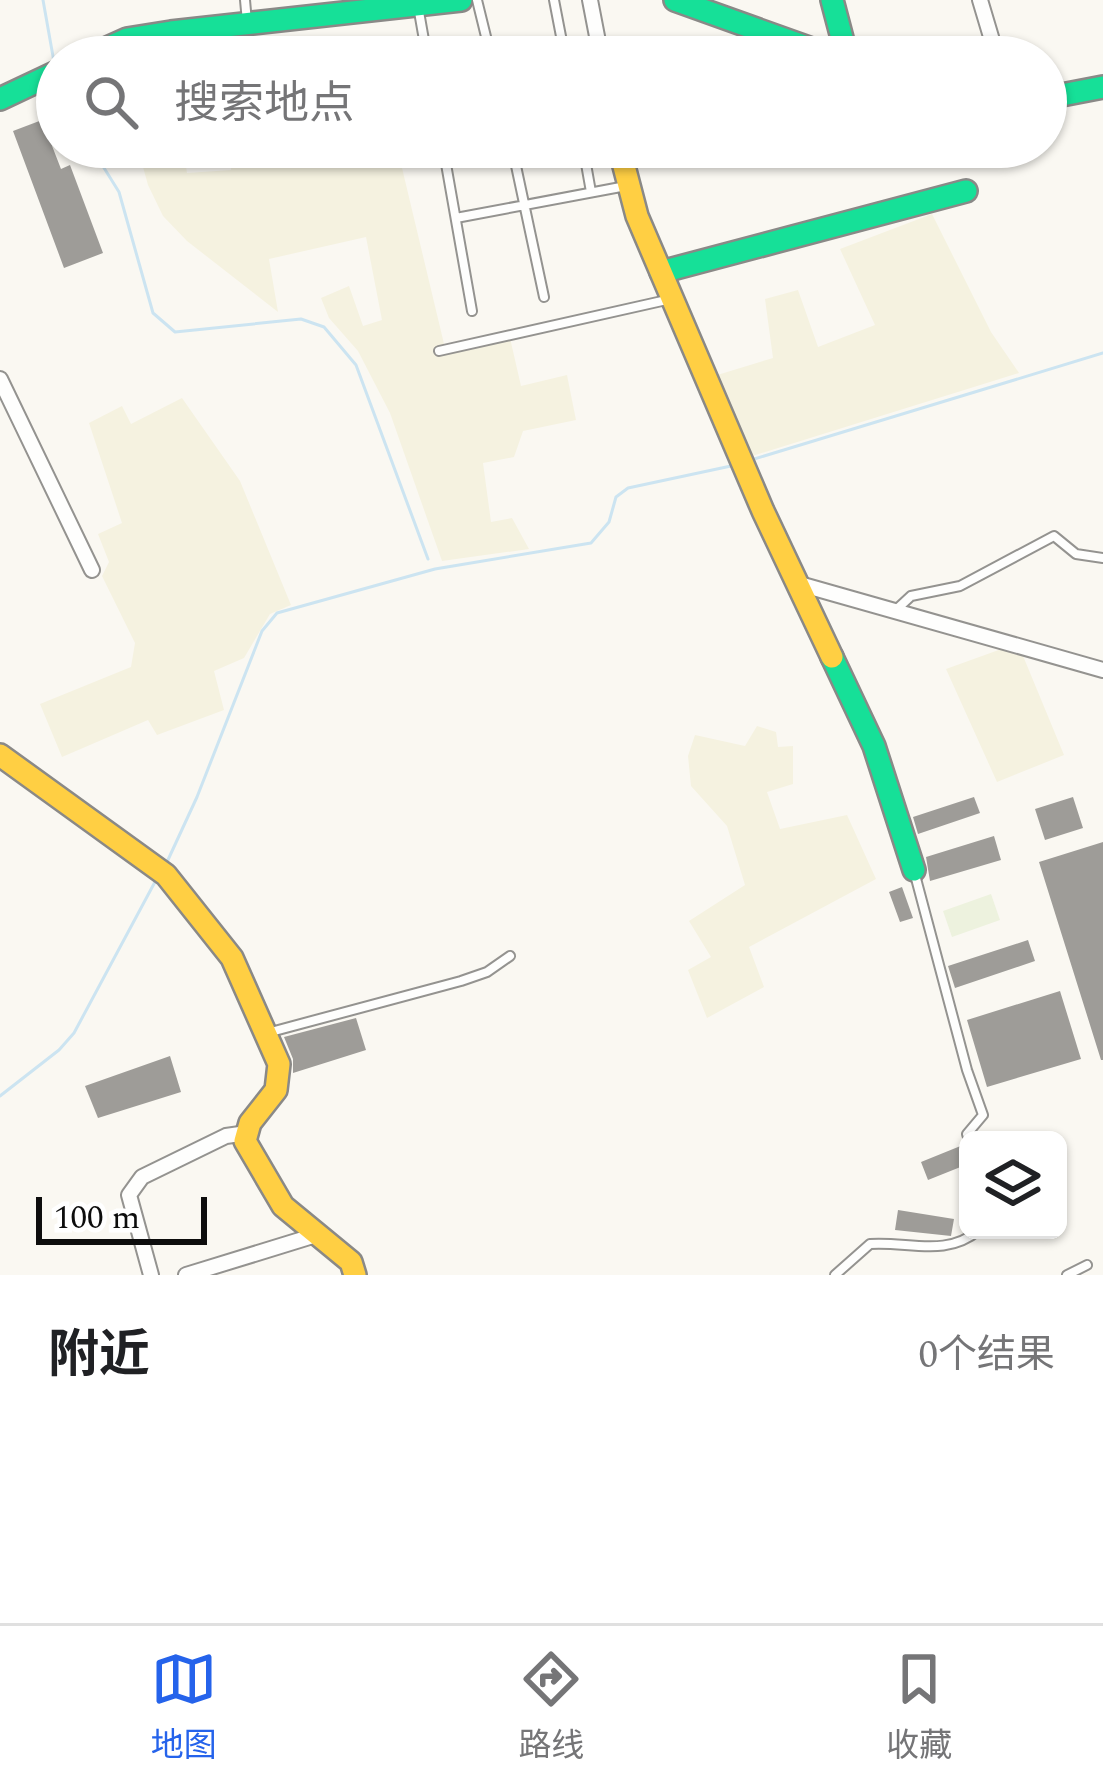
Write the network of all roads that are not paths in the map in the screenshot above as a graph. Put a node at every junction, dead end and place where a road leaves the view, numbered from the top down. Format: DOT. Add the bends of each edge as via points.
graph roads {
  1 [pos="245,0"];
  2 [pos="461,0"];
  3 [pos="477,0"];
  4 [pos="554,0"];
  5 [pos="590,0"];
  6 [pos="675,0"];
  7 [pos="832,0"];
  8 [pos="980,0"];
  9 [pos="417,5"];
  10 [pos="248,23"];
  11 [pos="150,36"];
  12 [pos="423,36"];
  13 [pos="486,36"];
  14 [pos="561,36"];
  15 [pos="597,36"];
  16 [pos="775,36"];
  17 [pos="841,36"];
  18 [pos="991,36"];
  19 [pos="36,82"];
  20 [pos="1103,87"];
  21 [pos="1067,94"];
  22 [pos="0,99"];
  23 [pos="447,168"];
  24 [pos="517,168"];
  25 [pos="587,168"];
  26 [pos="624,168"];
  27 [pos="627,185"];
  28 [pos="966,191"];
  29 [pos="592,192"];
  30 [pos="525,205"];
  31 [pos="456,218"];
  32 [pos="661,272"];
  33 [pos="544,297"];
  34 [pos="673,299"];
  35 [pos="472,310"];
  36 [pos="439,351"];
  37 [pos="0,379"];
  38 [pos="1103,558"];
  39 [pos="92,570"];
  40 [pos="796,583"];
  41 [pos="895,610"];
  42 [pos="1103,670"];
  43 [pos="0,754"];
  44 [pos="914,870"];
  45 [pos="510,956"];
  46 [pos="266,1033"];
  47 [pos="970,1131"];
  48 [pos="248,1133"];
  49 [pos="316,1235"];
  50 [pos="966,1239"];
  51 [pos="1087,1264"];
  52 [pos="210,1272"];
  53 [pos="151,1275"];
  54 [pos="186,1275"];
  55 [pos="355,1275"];
  56 [pos="835,1275"];
  57 [pos="1067,1275"];
  1 -- 10 [label="lane"];
  2 -- 9 [label="street"];
  3 -- 13 [label="lane"];
  4 -- 14 [label="lane"];
  5 -- 15 [label="street"];
  6 -- 16 [label="street"];
  7 -- 17 [label="street"];
  8 -- 18 [label="street"];
  9 -- 10 [label="street"];
  9 -- 12 [label="lane"];
  10 -- 11 [label="street"];
  19 -- 22 [label="street"];
  20 -- 21 [label="street"];
  23 -- 31 [label="lane"];
  24 -- 30 [label="lane"];
  25 -- 29 [label="lane"];
  26 -- 27 [label="street"];
  27 -- 29 [label="lane"];
  27 -- 32 [label="street"];
  28 -- 32 [label="street"];
  29 -- 30 [label="lane"];
  30 -- 31 [label="lane"];
  30 -- 33 [label="lane"];
  31 -- 35 [label="lane"];
  32 -- 34 [label="street"];
  34 -- 36 [label="lane"];
  34 -- 40 [label="street"];
  37 -- 39 [label="street"];
  38 -- 41 [label="lane" via="1076,554 1054,536"];
  40 -- 41 [label="street"];
  40 -- 44 [label="street" via="874,746"];
  41 -- 42 [label="street"];
  43 -- 46 [label="street" via="166,875 232,958"];
  44 -- 47 [label="lane" via="983,1115"];
  45 -- 46 [label="lane" via="461,981"];
  46 -- 48 [label="street" via="279,1064 276,1090"];
  48 -- 49 [label="street" via="245,1141 283,1206"];
  48 -- 53 [label="street" via="226,1136 133,1186"];
  49 -- 52 [label="street"];
  49 -- 55 [label="street" via="351,1262"];
  50 -- 56 [label="lane" via="935,1247 870,1244"];
  51 -- 57 [label="lane"];
  52 -- 54 [label="street"];
}
